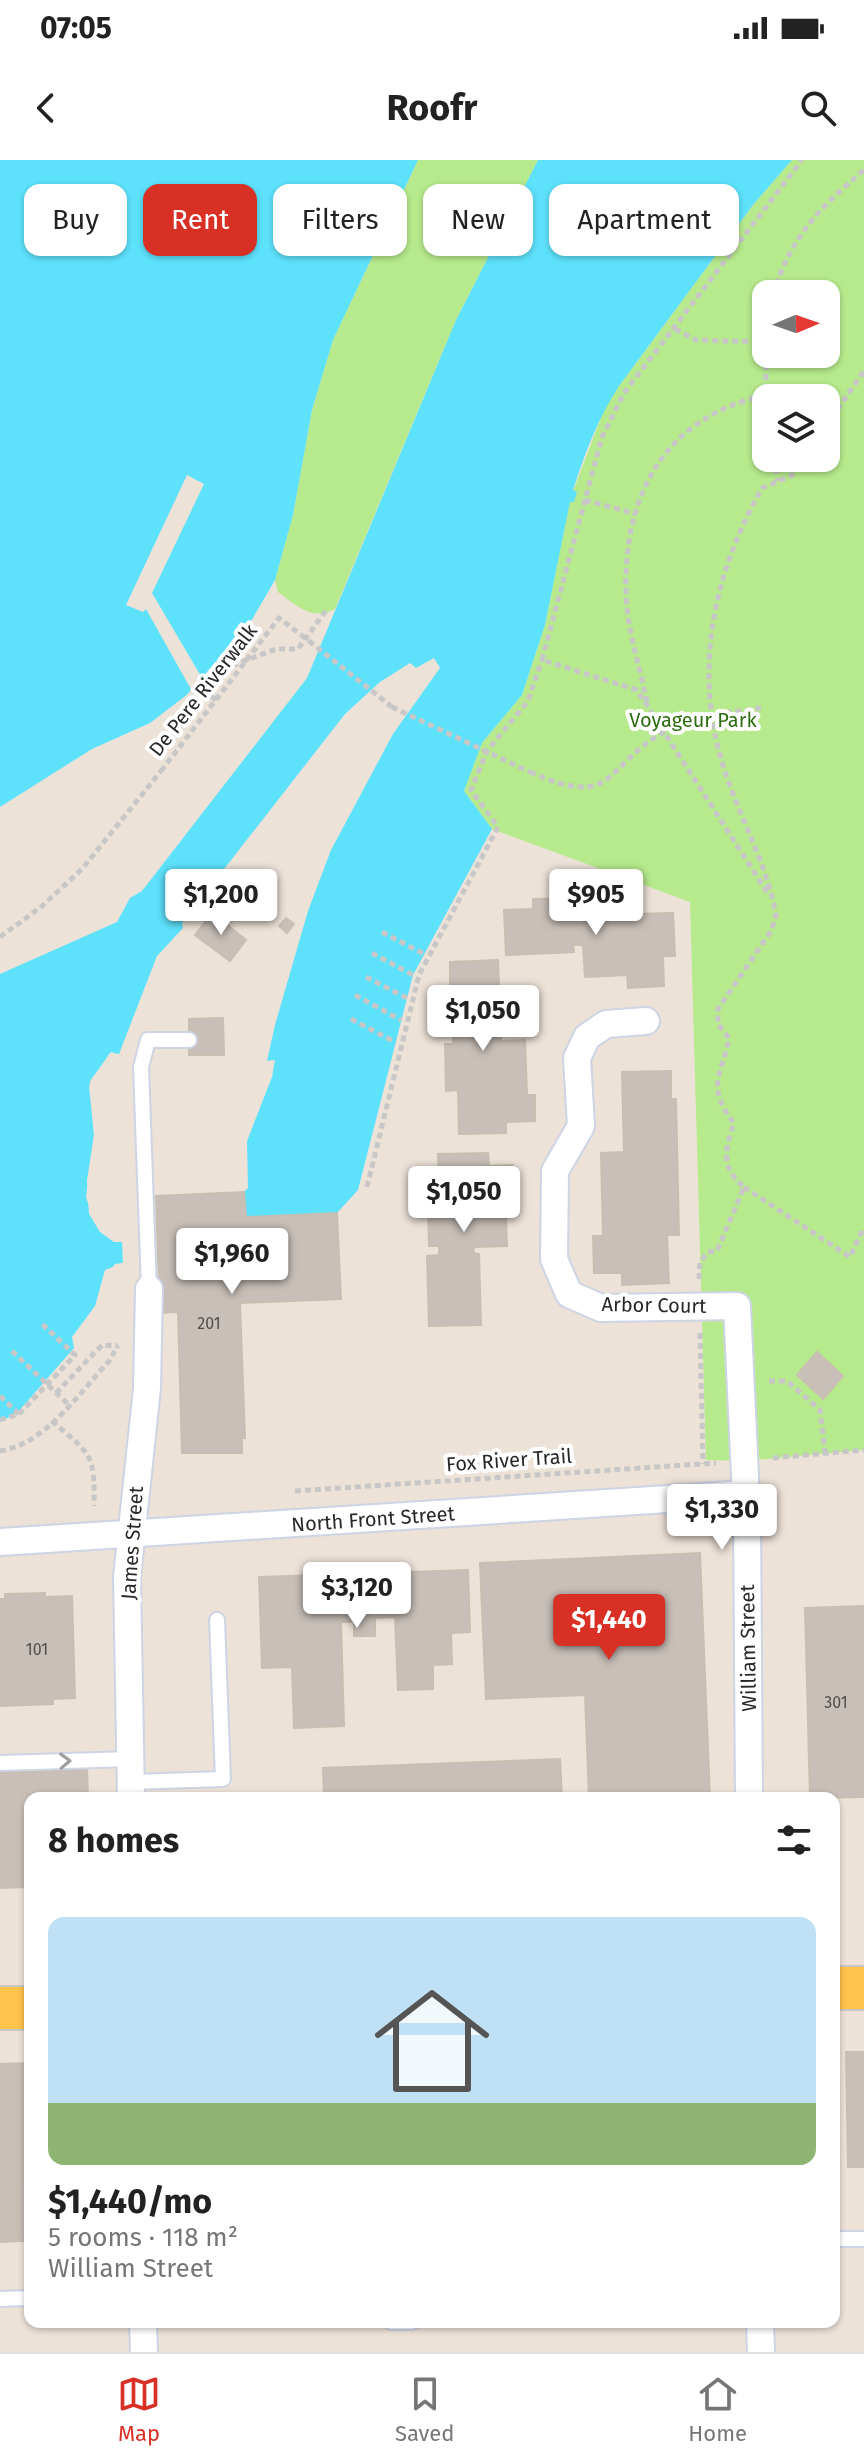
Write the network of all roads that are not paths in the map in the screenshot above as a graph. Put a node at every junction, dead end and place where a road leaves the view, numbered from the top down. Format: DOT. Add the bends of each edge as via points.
graph roads {
  1 [pos="646,1021"];
  2 [pos="189,1040"];
  3 [pos="150,1294"];
  4 [pos="737,1306"];
  5 [pos="746,1494"];
  6 [pos="130,1535"];
  7 [pos="0,1542"];
  8 [pos="217,1620"];
  9 [pos="0,1763"];
  10 [pos="131,1780"];
  11 [pos="749,1792"];
  12 [pos="840,1988"];
  13 [pos="864,1988"];
  14 [pos="0,2008"];
  15 [pos="24,2008"];
  16 [pos="840,2239"];
  17 [pos="864,2239"];
  18 [pos="24,2298"];
  19 [pos="0,2299"];
  20 [pos="143,2328"];
  21 [pos="760,2328"];
  22 [pos="144,2352"];
  23 [pos="761,2352"];
  1 -- 4 [label="street, Arbor Court" via="606,1024 587,1037 577,1058 581,1126 555,1171 554,1259 569,1294 601,1308"];
  2 -- 3 [label="lane" via="148,1040 141,1067"];
  3 -- 6 [label="street, James Street" via="147,1388"];
  4 -- 5 [label="street, William Street"];
  5 -- 6 [label="street, North Front Street"];
  5 -- 11 [label="street, William Street"];
  6 -- 7 [label="street, North Front Street"];
  6 -- 10 [label="street, James Street"];
  8 -- 10 [label="lane" via="223,1779"];
  9 -- 10 [label="lane, one-way"];
  12 -- 13 [label="main road"];
  14 -- 15 [label="main road"];
  16 -- 17 [label="lane"];
  18 -- 19 [label="lane"];
  20 -- 22 [label="street"];
  21 -- 23 [label="street"];
}
